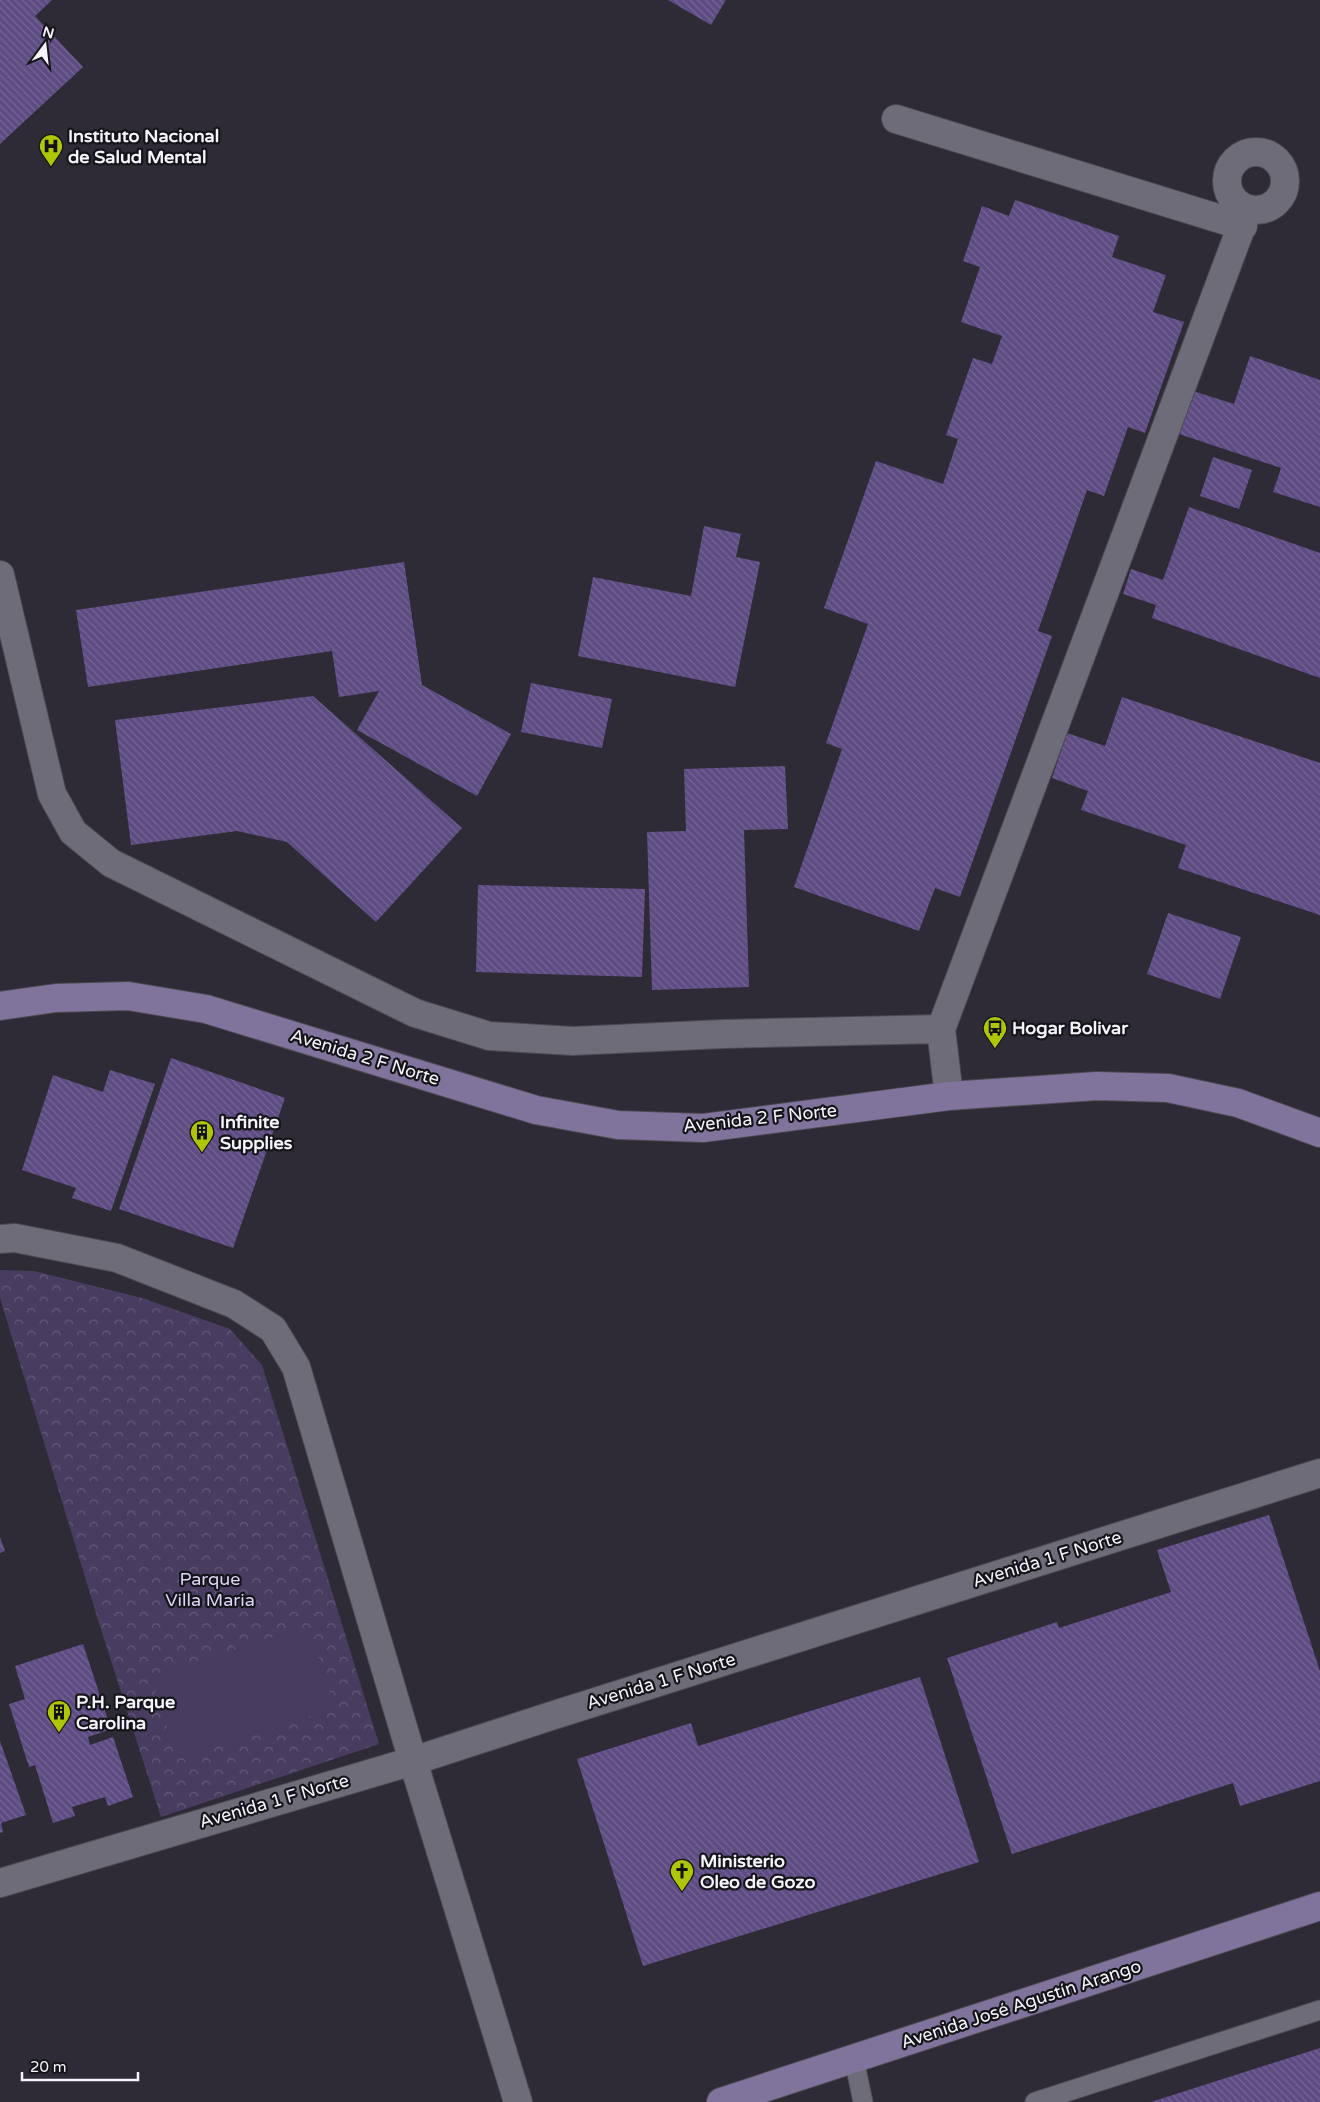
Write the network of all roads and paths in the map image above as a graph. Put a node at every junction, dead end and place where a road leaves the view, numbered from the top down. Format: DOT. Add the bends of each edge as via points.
graph roads {
  1 [pos="896,119"];
  2 [pos="0,575"];
  3 [pos="0,1006"];
  4 [pos="941,1029"];
  5 [pos="949,1096"];
  6 [pos="1320,1134"];
  7 [pos="0,1239"];
  8 [pos="1320,1473"];
  9 [pos="413,1761"];
  10 [pos="0,1883"];
  11 [pos="1320,1906"];
  12 [pos="1320,2010"];
  13 [pos="854,2059"];
  14 [pos="1075,2096"];
  15 [pos="518,2102"];
  16 [pos="721,2102"];
  17 [pos="863,2102"];
  18 [pos="1035,2102"];
  1 -- 4 [label="street" via="1246,218"];
  2 -- 4 [label="street" via="52,794 73,832 111,863 414,1013 489,1036 573,1041"];
  3 -- 5 [label="street, Avenida 2 F Norte" via="56,998 128,996 206,1009 536,1110 618,1126 703,1128"];
  4 -- 5 [label="street"];
  5 -- 6 [label="street, Avenida 2 F Norte" via="1096,1086 1168,1088 1238,1103"];
  7 -- 9 [label="street" via="15,1238 117,1258 234,1304 273,1329 296,1367"];
  8 -- 9 [label="street, Avenida 1 F Norte"];
  9 -- 10 [label="street, Avenida 1 F Norte"];
  9 -- 15 [label="street"];
  11 -- 13 [label="street, Avenida José Agustín Arango"];
  12 -- 14 [label="lane"];
  13 -- 16 [label="street, Avenida José Agustín Arango"];
  13 -- 17 [label="lane"];
  14 -- 18 [label="lane"];
}
